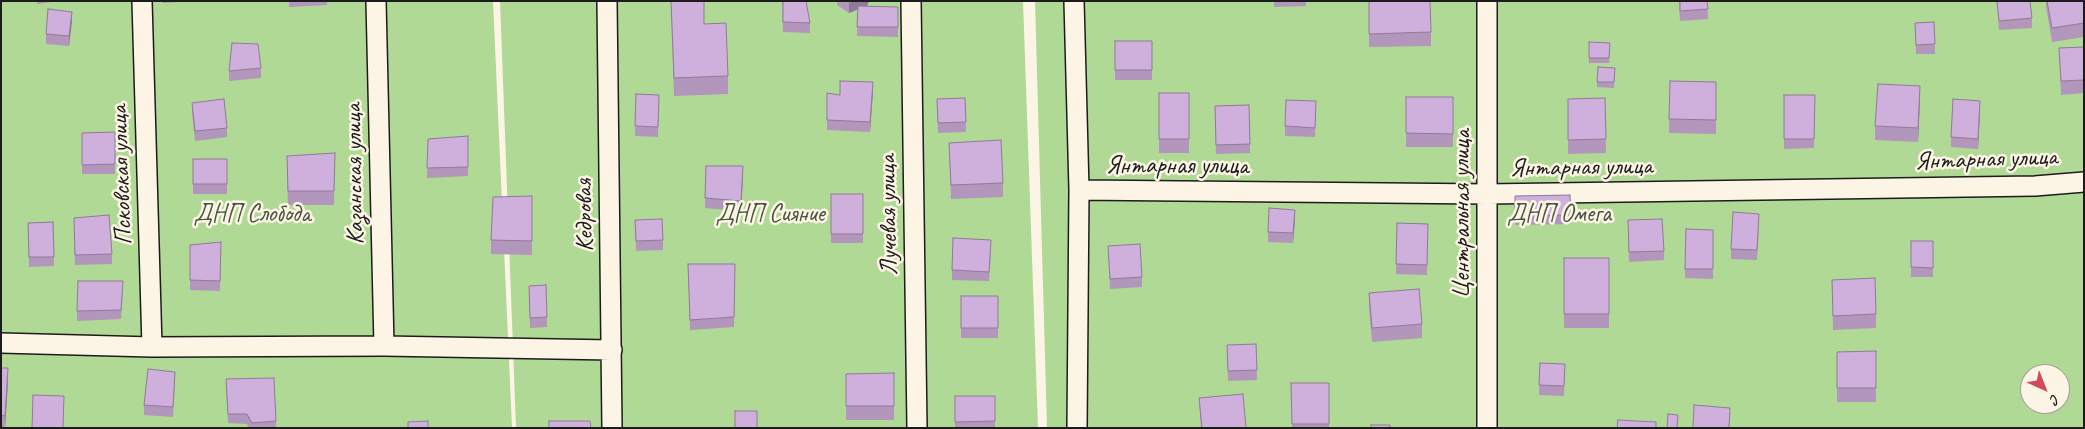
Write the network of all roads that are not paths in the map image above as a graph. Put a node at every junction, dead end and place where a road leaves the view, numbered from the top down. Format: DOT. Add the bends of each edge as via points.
graph roads {
  1 [pos="142,1"];
  2 [pos="376,1"];
  3 [pos="607,1"];
  4 [pos="911,1"];
  5 [pos="1074,1"];
  6 [pos="1488,1"];
  7 [pos="2084,182"];
  8 [pos="1079,190"];
  9 [pos="1487,194"];
  10 [pos="1,343"];
  11 [pos="384,346"];
  12 [pos="152,347"];
  13 [pos="612,350"];
  14 [pos="612,428"];
  15 [pos="916,428"];
  16 [pos="1077,428"];
  17 [pos="1487,428"];
  1 -- 12 [label="street, Псковская улица"];
  2 -- 11 [label="street, Казанская улица"];
  3 -- 13 [label="street, Кедровая"];
  4 -- 15 [label="street, Лучевая улица"];
  5 -- 8 [label="street"];
  6 -- 9 [label="street, Центральная улица"];
  7 -- 9 [label="street, Янтарная улица" via="2035,186"];
  8 -- 9 [label="street, Янтарная улица"];
  8 -- 16 [label="street"];
  9 -- 17 [label="street, Центральная улица"];
  10 -- 12 [label="street"];
  11 -- 12 [label="street"];
  11 -- 13 [label="street"];
  13 -- 14 [label="street, Кедровая"];
}
